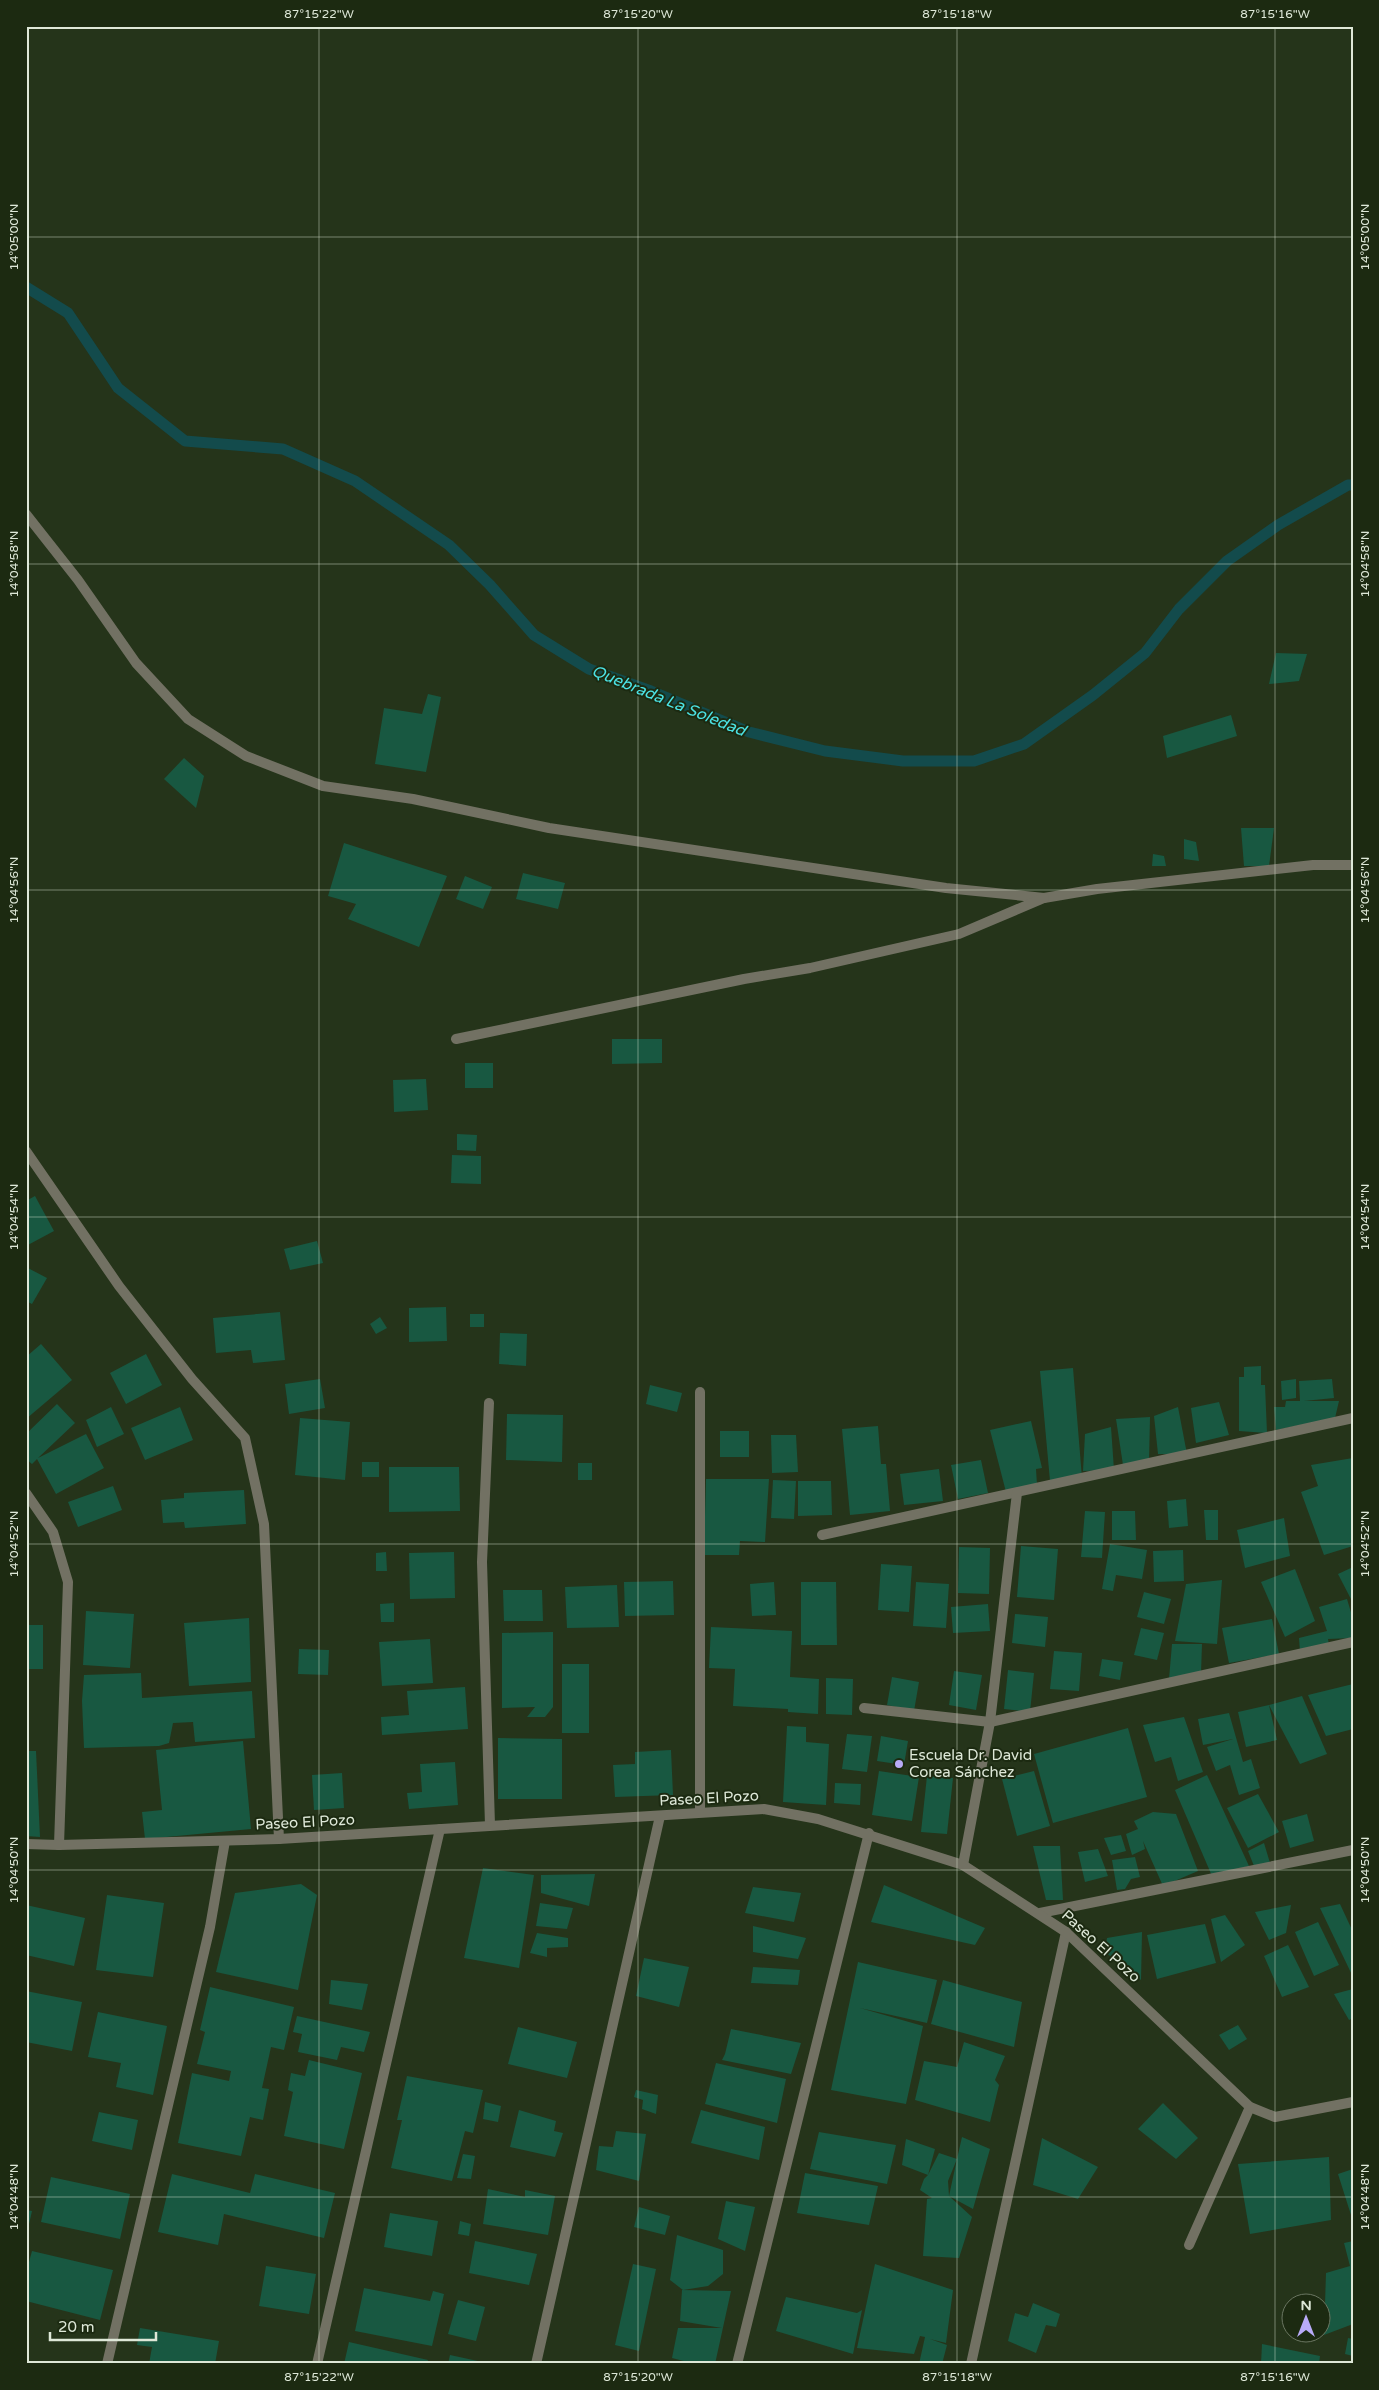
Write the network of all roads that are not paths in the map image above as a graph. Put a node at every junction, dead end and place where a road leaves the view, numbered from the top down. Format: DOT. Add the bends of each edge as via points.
graph roads {
  1 [pos="26,514"];
  2 [pos="1353,865"];
  3 [pos="1044,898"];
  4 [pos="456,1039"];
  5 [pos="26,1151"];
  6 [pos="700,1392"];
  7 [pos="489,1403"];
  8 [pos="1353,1418"];
  9 [pos="26,1493"];
  10 [pos="1017,1493"];
  11 [pos="822,1535"];
  12 [pos="1353,1642"];
  13 [pos="864,1708"];
  14 [pos="990,1722"];
  15 [pos="700,1812"];
  16 [pos="660,1816"];
  17 [pos="490,1825"];
  18 [pos="440,1829"];
  19 [pos="869,1834"];
  20 [pos="279,1839"];
  21 [pos="225,1840"];
  22 [pos="26,1844"];
  23 [pos="59,1845"];
  24 [pos="1353,1850"];
  25 [pos="964,1865"];
  26 [pos="1040,1913"];
  27 [pos="1066,1932"];
  28 [pos="1353,2102"];
  29 [pos="1250,2107"];
  30 [pos="1189,2245"];
  31 [pos="107,2364"];
  32 [pos="317,2364"];
  33 [pos="536,2364"];
  34 [pos="737,2364"];
  35 [pos="971,2364"];
  1 -- 3 [label="street" via="78,580 136,663 188,719 246,756 323,786 413,799 549,828 946,888"];
  2 -- 3 [label="street" via="1303,866"];
  3 -- 4 [label="street" via="960,934 810,968"];
  5 -- 20 [label="street" via="125,1293 192,1379 245,1438 264,1524"];
  6 -- 15 [label="street"];
  7 -- 17 [label="street" via="482,1562"];
  8 -- 10 [label="street"];
  9 -- 23 [label="street" via="53,1532 68,1582"];
  10 -- 11 [label="street"];
  10 -- 14 [label="street"];
  12 -- 14 [label="street"];
  13 -- 14 [label="street"];
  14 -- 25 [label="street"];
  15 -- 16 [label="street, Paseo El Pozo"];
  15 -- 19 [label="street, Paseo El Pozo" via="764,1809 818,1819"];
  16 -- 17 [label="street, Paseo El Pozo"];
  16 -- 33 [label="street"];
  17 -- 18 [label="street, Paseo El Pozo"];
  18 -- 20 [label="street, Paseo El Pozo"];
  18 -- 32 [label="street"];
  19 -- 25 [label="street, Paseo El Pozo"];
  19 -- 34 [label="street"];
  20 -- 21 [label="street, Paseo El Pozo"];
  21 -- 23 [label="street, Paseo El Pozo"];
  21 -- 31 [label="street" via="210,1927"];
  22 -- 23 [label="street, Paseo El Pozo"];
  24 -- 26 [label="street"];
  25 -- 26 [label="street, Paseo El Pozo"];
  26 -- 27 [label="street, Paseo El Pozo"];
  27 -- 29 [label="street, Paseo El Pozo"];
  27 -- 35 [label="street"];
  28 -- 29 [label="street, Paseo El Pozo" via="1275,2117"];
  29 -- 30 [label="street"];
}
